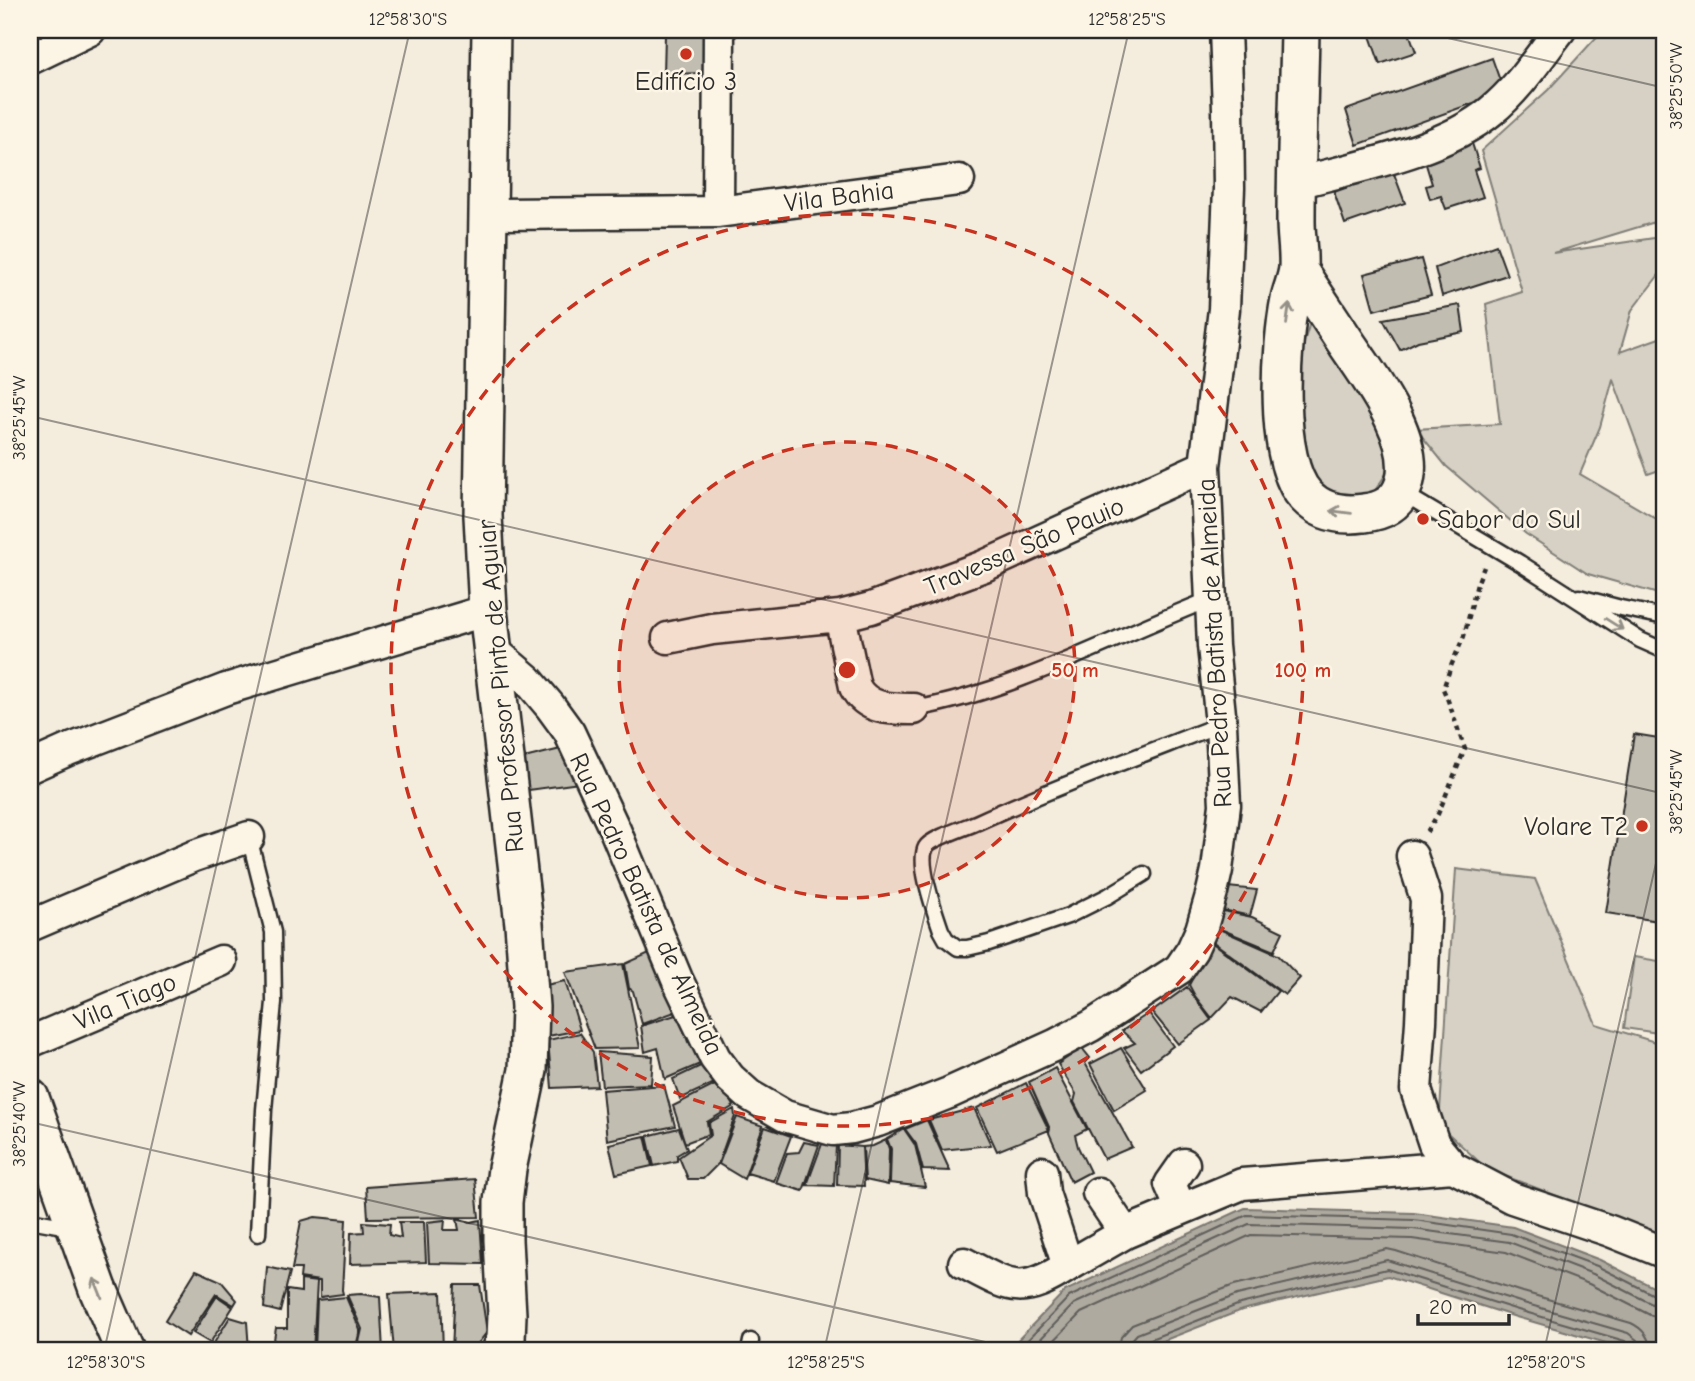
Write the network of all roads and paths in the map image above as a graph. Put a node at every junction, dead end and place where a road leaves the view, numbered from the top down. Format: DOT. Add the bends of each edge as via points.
graph roads {
  1 [pos="90,30"];
  2 [pos="491,30"];
  3 [pos="719,30"];
  4 [pos="1225,30"];
  5 [pos="1300,30"];
  6 [pos="1560,30"];
  7 [pos="30,59"];
  8 [pos="959,180"];
  9 [pos="1297,183"];
  10 [pos="718,212"];
  11 [pos="489,214"];
  12 [pos="1298,270"];
  13 [pos="1205,466"];
  14 [pos="1401,492"];
  15 [pos="1493,547"];
  16 [pos="1564,593"];
  17 [pos="1211,599"];
  18 [pos="488,610"];
  19 [pos="840,616"];
  20 [pos="1665,617"];
  21 [pos="668,638"];
  22 [pos="494,651"];
  23 [pos="1665,651"];
  24 [pos="914,709"];
  25 [pos="1221,724"];
  26 [pos="30,767"];
  27 [pos="1438,814"];
  28 [pos="250,838"];
  29 [pos="1412,856"];
  30 [pos="1144,874"];
  31 [pos="30,926"];
  32 [pos="221,961"];
  33 [pos="30,1042"];
  34 [pos="30,1098"];
  35 [pos="1184,1164"];
  36 [pos="1453,1167"];
  37 [pos="1042,1172"];
  38 [pos="1098,1192"];
  39 [pos="1181,1209"];
  40 [pos="30,1220"];
  41 [pos="76,1229"];
  42 [pos="1665,1232"];
  43 [pos="1125,1233"];
  44 [pos="258,1234"];
  45 [pos="1637,1242"];
  46 [pos="1665,1253"];
  47 [pos="964,1262"];
  48 [pos="1068,1266"];
  49 [pos="503,1345"];
  50 [pos="125,1351"];
  1 -- 7 [label="street"];
  2 -- 11 [label="street, Rua Professor Pinto de Aguiar"];
  3 -- 10 [label="street"];
  4 -- 13 [label="street, Rua Pedro Batista de Almeida" via="1229,188 1224,309"];
  5 -- 9 [label="street"];
  6 -- 9 [label="street" via="1510,93 1468,127 1399,155"];
  8 -- 10 [label="street, Vila Bahia"];
  9 -- 12 [label="street"];
  10 -- 11 [label="street, Vila Bahia"];
  11 -- 18 [label="street, Rua Professor Pinto de Aguiar" via="483,516"];
  12 -- 14 [label="street" via="1395,424 1406,463"];
  14 -- 12 [label="street, one-way" via="1392,504 1378,511 1344,514 1320,507 1300,490 1287,455 1283,417 1285,339"];
  13 -- 17 [label="street, Rua Pedro Batista de Almeida"];
  13 -- 19 [label="street, Travessa São Pauio" via="984,566"];
  14 -- 15 [label="lane"];
  15 -- 16 [label="lane"];
  15 -- 27 [label="path" via="1443,689 1465,749"];
  16 -- 20 [label="lane"];
  16 -- 23 [label="lane, one-way"];
  17 -- 24 [label="lane" via="1035,674"];
  17 -- 25 [label="street, Rua Pedro Batista de Almeida"];
  18 -- 22 [label="street, Rua Professor Pinto de Aguiar"];
  18 -- 26 [label="street" via="226,689"];
  19 -- 21 [label="street, Travessa São Pauio"];
  19 -- 24 [label="street" via="860,696 869,704"];
  22 -- 25 [label="street, Rua Pedro Batista de Almeida" via="528,680 569,732 715,1058 749,1095 765,1105 833,1130 878,1121 1055,1045 1179,969 1201,930 1217,870 1225,805"];
  22 -- 49 [label="street, Rua Professor Pinto de Aguiar" via="530,1007 528,1070 503,1202"];
  25 -- 30 [label="lane" via="927,844 922,863 941,930 958,948 989,943 1069,916"];
  28 -- 31 [label="street" via="194,856"];
  28 -- 44 [label="lane" via="273,932 274,1002"];
  29 -- 36 [label="street" via="1426,899 1416,1090 1434,1143"];
  32 -- 33 [label="street, Vila Tiago"];
  34 -- 41 [label="street"];
  35 -- 39 [label="street" via="1170,1184"];
  36 -- 39 [label="street" via="1242,1184"];
  36 -- 45 [label="street" via="1512,1198"];
  37 -- 48 [label="street" via="1044,1193"];
  38 -- 43 [label="street"];
  39 -- 43 [label="street"];
  40 -- 41 [label="lane"];
  50 -- 41 [label="street, one-way"];
  42 -- 45 [label="street"];
  43 -- 48 [label="street"];
  45 -- 46 [label="street"];
  47 -- 48 [label="street" via="1001,1282 1023,1287 1047,1280"];
}
